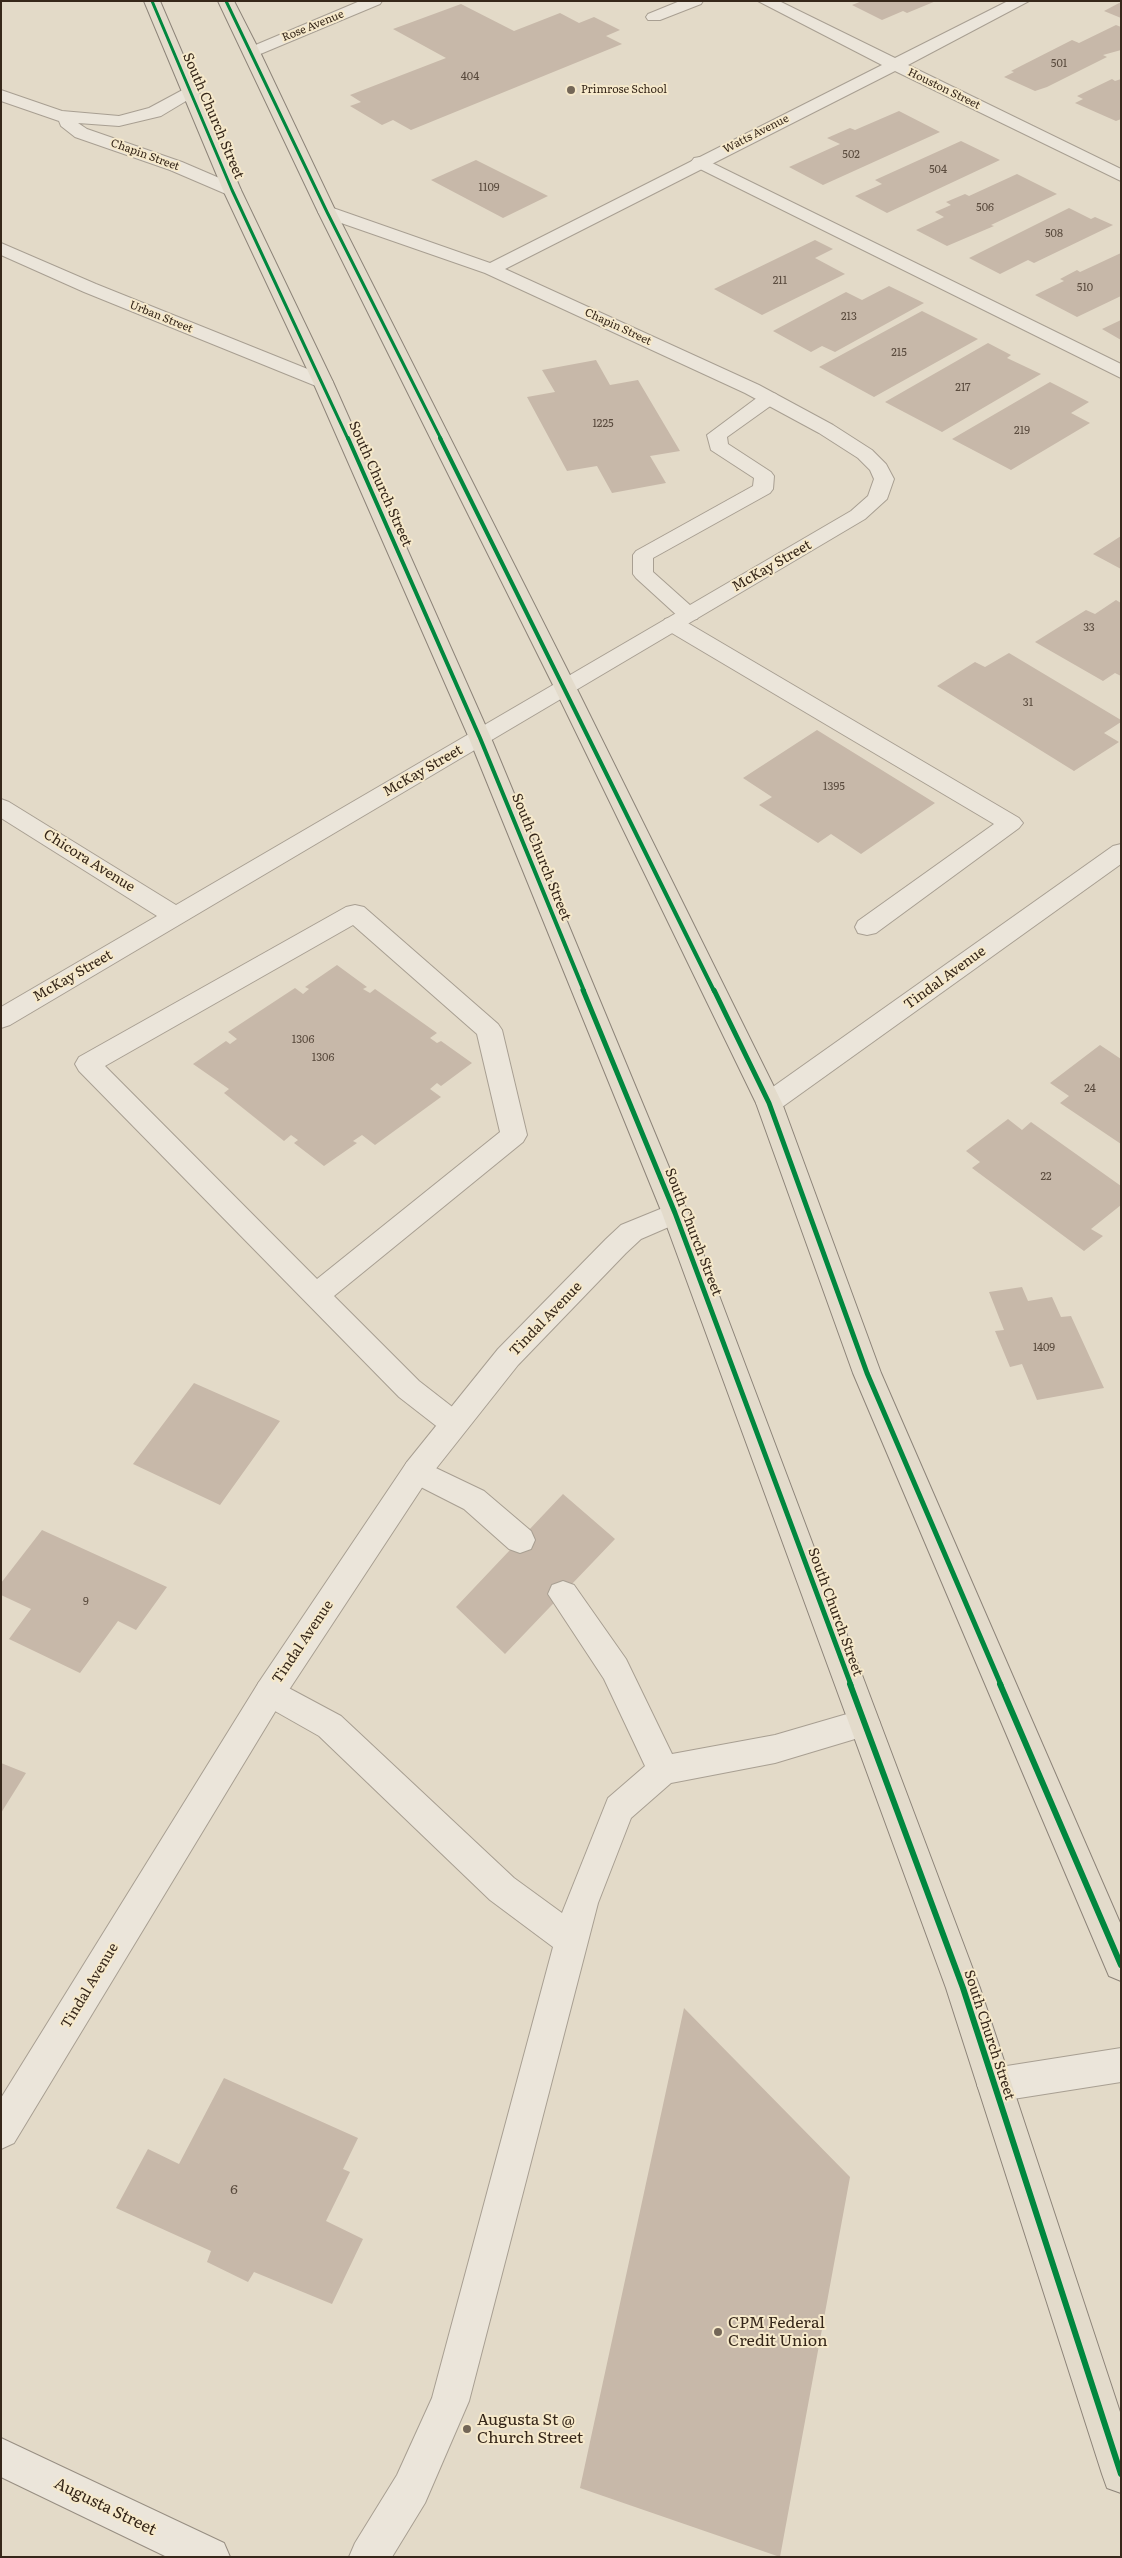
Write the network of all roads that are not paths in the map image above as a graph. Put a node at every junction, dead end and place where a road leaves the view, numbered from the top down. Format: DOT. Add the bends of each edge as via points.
graph roads {
  1 [pos="152,1"];
  2 [pos="226,1"];
  3 [pos="374,1"];
  4 [pos="695,1"];
  5 [pos="766,1"];
  6 [pos="1021,1"];
  7 [pos="654,17"];
  8 [pos="252,52"];
  9 [pos="894,64"];
  10 [pos="190,91"];
  11 [pos="1,96"];
  12 [pos="60,116"];
  13 [pos="700,162"];
  14 [pos="1121,176"];
  15 [pos="232,190"];
  16 [pos="327,212"];
  17 [pos="1,248"];
  18 [pos="491,269"];
  19 [pos="1121,372"];
  20 [pos="323,382"];
  21 [pos="769,398"];
  22 [pos="884,481"];
  23 [pos="681,619"];
  24 [pos="565,687"];
  25 [pos="480,738"];
  26 [pos="1,807"];
  27 [pos="1121,852"];
  28 [pos="175,916"];
  29 [pos="867,927"];
  30 [pos="1,1019"];
  31 [pos="769,1103"];
  32 [pos="675,1213"];
  33 [pos="316,1295"];
  34 [pos="454,1424"];
  35 [pos="417,1471"];
  36 [pos="520,1540"];
  37 [pos="562,1594"];
  38 [pos="270,1692"];
  39 [pos="864,1723"];
  40 [pos="663,1770"];
  41 [pos="572,1941"];
  42 [pos="1121,1965"];
  43 [pos="1121,2065"];
  44 [pos="994,2085"];
  45 [pos="1,2131"];
  46 [pos="1,2457"];
  47 [pos="1121,2474"];
  48 [pos="210,2557"];
  49 [pos="369,2557"];
  1 -- 10 [label="main road, South Church Street"];
  2 -- 8 [label="main road"];
  3 -- 8 [label="street, Rose Avenue"];
  4 -- 7 [label="street"];
  5 -- 9 [label="street, Houston Street"];
  6 -- 9 [label="street, Watts Avenue"];
  8 -- 16 [label="main road"];
  9 -- 13 [label="street, Watts Avenue"];
  9 -- 14 [label="street, Houston Street"];
  10 -- 12 [label="street, Chapin Street" via="155,112 119,121"];
  10 -- 15 [label="main road, South Church Street"];
  11 -- 12 [label="street, Chapin Street"];
  12 -- 15 [label="street, Chapin Street" via="81,133 176,166"];
  13 -- 18 [label="street, Watts Avenue"];
  13 -- 19 [label="street"];
  15 -- 20 [label="main road, South Church Street"];
  16 -- 18 [label="street, Chapin Street"];
  16 -- 24 [label="main road"];
  17 -- 20 [label="street, Urban Street" via="99,292"];
  18 -- 21 [label="street, Chapin Street"];
  20 -- 25 [label="main road, South Church Street"];
  21 -- 22 [label="street, Chapin Street" via="865,454 879,468"];
  21 -- 23 [label="street" via="717,435 718,446 764,476 763,490 643,555 643,574"];
  22 -- 23 [label="street, McKay Street" via="877,499 858,515"];
  23 -- 24 [label="street, McKay Street"];
  23 -- 29 [label="street" via="1011,823"];
  24 -- 25 [label="street, McKay Street"];
  24 -- 31 [label="main road"];
  25 -- 28 [label="street, McKay Street"];
  25 -- 32 [label="main road, South Church Street"];
  26 -- 28 [label="street, Chicora Avenue"];
  27 -- 31 [label="street, Tindal Avenue"];
  28 -- 30 [label="street, McKay Street"];
  31 -- 42 [label="main road" via="867,1373"];
  32 -- 34 [label="street, Tindal Avenue" via="631,1232 508,1357"];
  32 -- 39 [label="main road, South Church Street"];
  33 -- 33 [label="street" via="88,1064 355,913 489,1030 514,1135"];
  33 -- 34 [label="street" via="409,1390"];
  34 -- 35 [label="street, Tindal Avenue"];
  35 -- 36 [label="street" via="474,1500"];
  35 -- 38 [label="street, Tindal Avenue"];
  37 -- 40 [label="street" via="615,1669"];
  38 -- 41 [label="street" via="330,1726 502,1889"];
  38 -- 45 [label="street, Tindal Avenue"];
  39 -- 40 [label="street" via="775,1750"];
  39 -- 44 [label="main road, South Church Street" via="963,1988"];
  40 -- 41 [label="street" via="619,1808 581,1903"];
  41 -- 49 [label="street" via="450,2402 411,2489"];
  43 -- 44 [label="street"];
  44 -- 47 [label="main road, South Church Street"];
  46 -- 48 [label="street, Augusta Street"];
}
